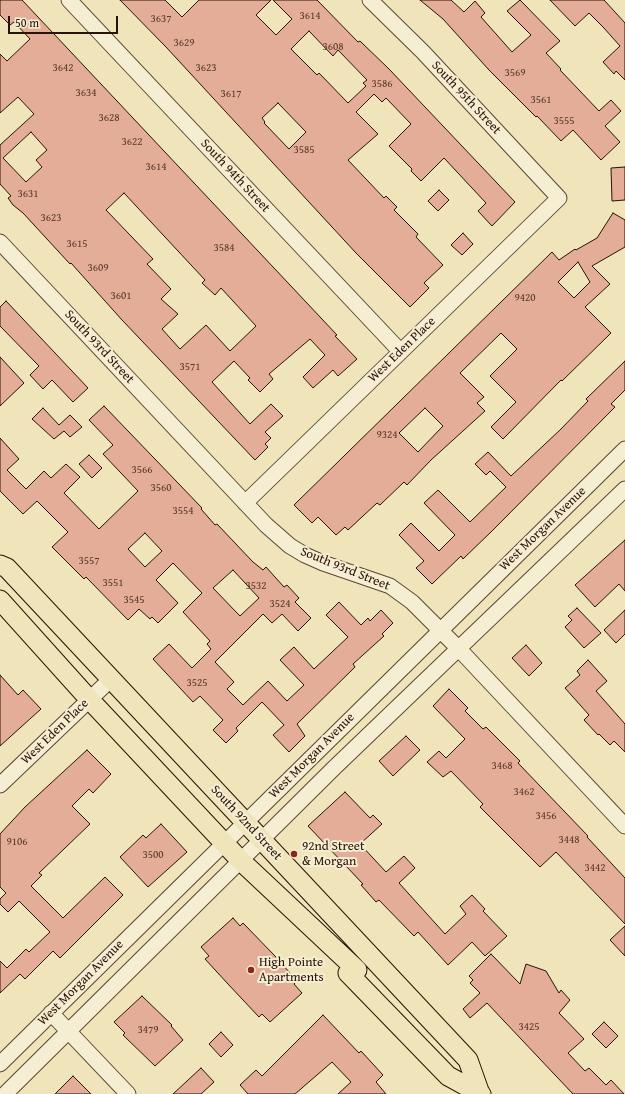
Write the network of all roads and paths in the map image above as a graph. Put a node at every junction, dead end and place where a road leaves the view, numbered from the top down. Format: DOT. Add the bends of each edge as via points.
graph roads {
  1 [pos="69,0"];
  2 [pos="370,0"];
  3 [pos="559,198"];
  4 [pos="0,242"];
  5 [pos="400,351"];
  6 [pos="625,449"];
  7 [pos="625,489"];
  8 [pos="245,504"];
  9 [pos="0,565"];
  10 [pos="0,600"];
  11 [pos="440,630"];
  12 [pos="458,648"];
  13 [pos="111,679"];
  14 [pos="89,699"];
  15 [pos="318,750"];
  16 [pos="335,767"];
  17 [pos="0,785"];
  18 [pos="246,823"];
  19 [pos="625,826"];
  20 [pos="262,840"];
  21 [pos="224,843"];
  22 [pos="241,861"];
  23 [pos="158,907"];
  24 [pos="176,925"];
  25 [pos="51,1013"];
  26 [pos="70,1031"];
  27 [pos="0,1064"];
  28 [pos="480,1093"];
  29 [pos="5,1094"];
  30 [pos="128,1094"];
  1 -- 5 [label="street, South 94th Street"];
  2 -- 3 [label="street, South 95th Street" via="423,52"];
  3 -- 5 [label="street, West Eden Place"];
  4 -- 8 [label="street, South 93rd Street"];
  5 -- 8 [label="street, West Eden Place"];
  6 -- 11 [label="street, West Morgan Avenue"];
  7 -- 12 [label="street, West Morgan Avenue"];
  8 -- 11 [label="street, South 93rd Street" via="290,546 323,564 390,586 412,602"];
  9 -- 13 [label="main road, South 92nd Street" via="7,568"];
  10 -- 14 [label="main road, South 92nd Street"];
  11 -- 12 [label="street, South 93rd Street"];
  11 -- 15 [label="street, West Morgan Avenue"];
  12 -- 16 [label="street, West Morgan Avenue"];
  12 -- 19 [label="street, South 93rd Street"];
  13 -- 14 [label="street, West Eden Place"];
  13 -- 18 [label="main road, South 92nd Street"];
  14 -- 17 [label="street, West Eden Place"];
  14 -- 21 [label="main road, South 92nd Street"];
  15 -- 16 [label="street"];
  15 -- 18 [label="street, West Morgan Avenue"];
  16 -- 20 [label="street, West Morgan Avenue"];
  18 -- 20 [label="main road, South 92nd Street"];
  18 -- 21 [label="street, West Morgan Avenue"];
  20 -- 22 [label="street, West Morgan Avenue"];
  20 -- 28 [label="main road, South 92nd Street" via="468,1060"];
  21 -- 22 [label="main road, South 92nd Street"];
  21 -- 23 [label="street, West Morgan Avenue"];
  22 -- 24 [label="street, West Morgan Avenue"];
  22 -- 28 [label="main road, South 92nd Street" via="357,970 348,973 448,1076"];
  23 -- 24 [label="street"];
  23 -- 25 [label="street, West Morgan Avenue"];
  24 -- 26 [label="street, West Morgan Avenue"];
  25 -- 26 [label="street"];
  25 -- 27 [label="street, West Morgan Avenue"];
  26 -- 29 [label="street, West Morgan Avenue"];
  26 -- 30 [label="street"];
}
